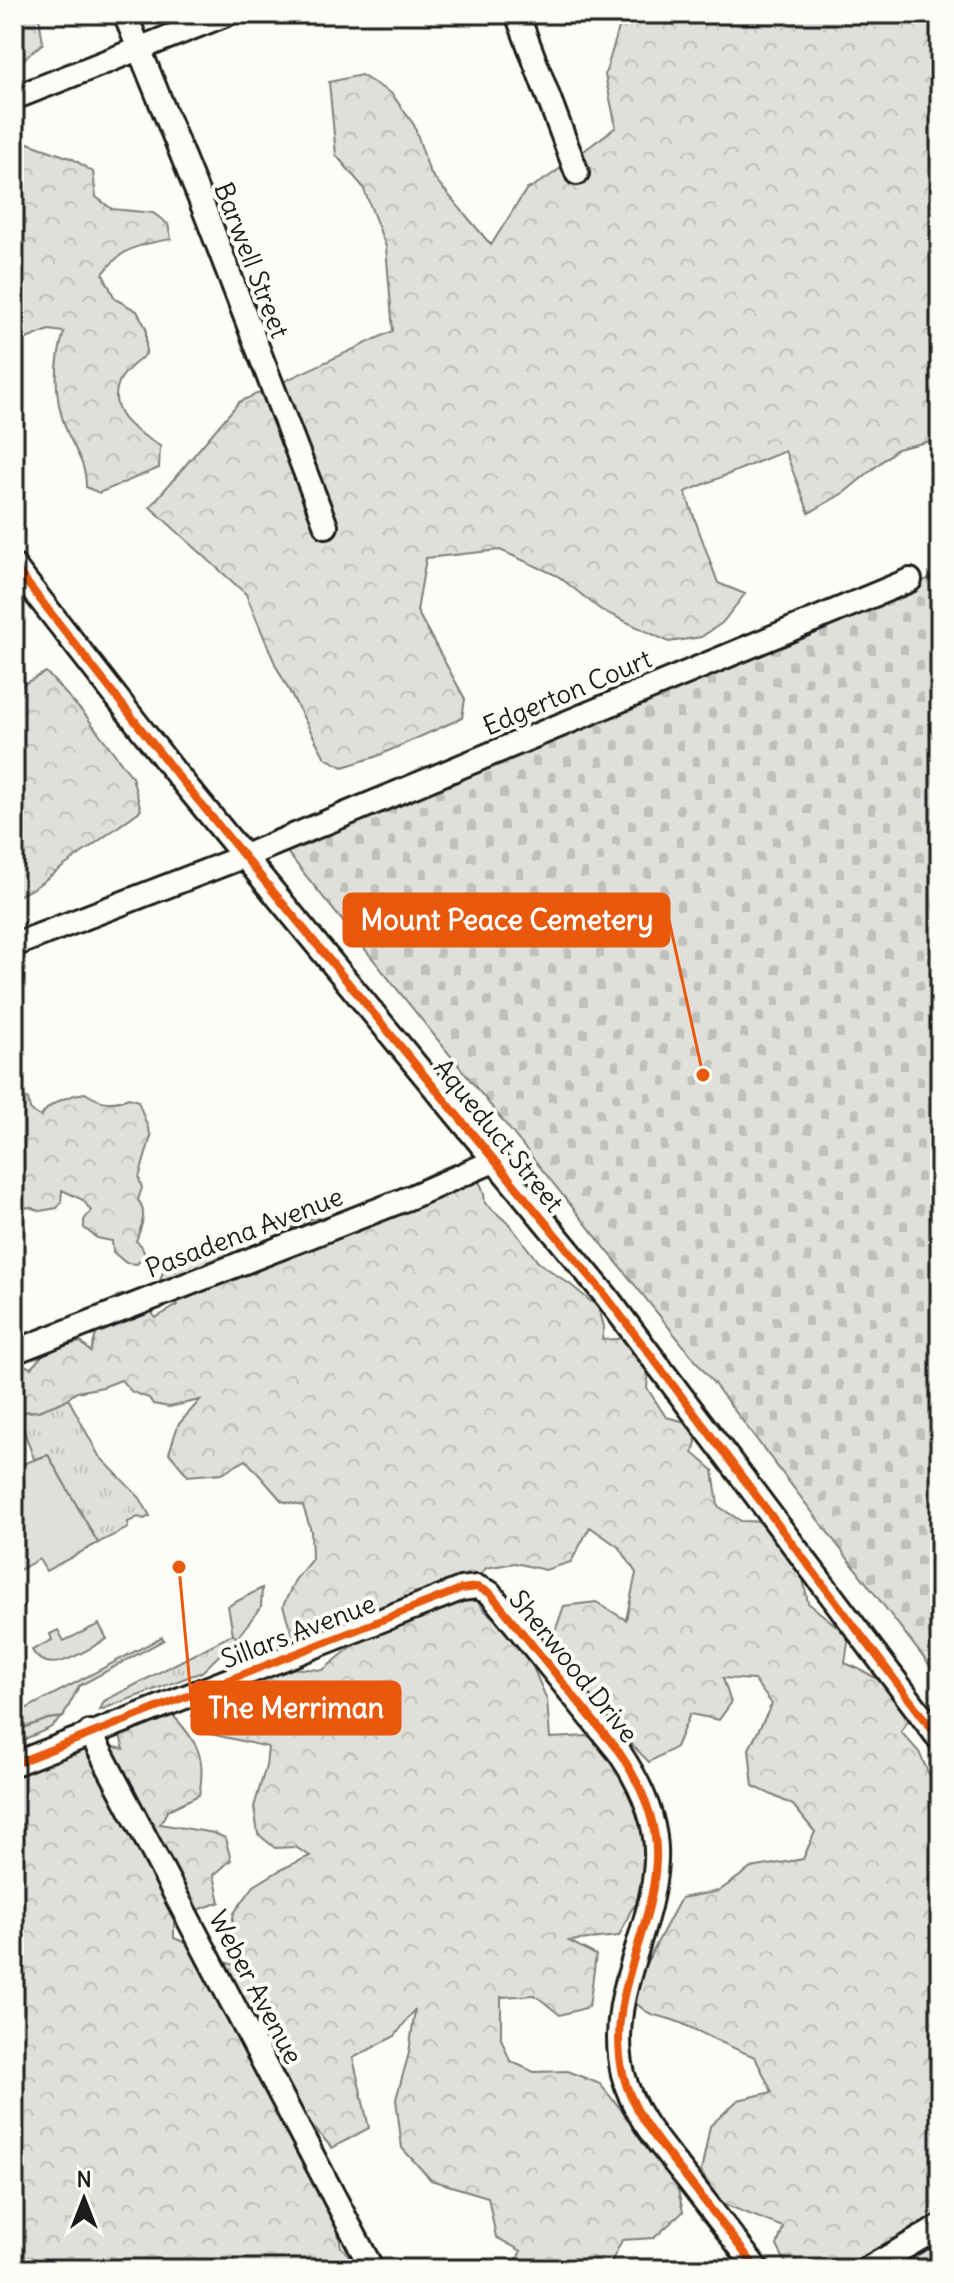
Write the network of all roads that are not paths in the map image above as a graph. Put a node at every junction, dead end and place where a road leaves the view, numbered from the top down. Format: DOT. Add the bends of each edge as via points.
graph roads {
  1 [pos="125,14"];
  2 [pos="227,14"];
  3 [pos="517,14"];
  4 [pos="139,49"];
  5 [pos="14,98"];
  6 [pos="577,173"];
  7 [pos="326,526"];
  8 [pos="14,566"];
  9 [pos="910,580"];
  10 [pos="245,856"];
  11 [pos="14,945"];
  12 [pos="494,1161"];
  13 [pos="14,1352"];
  14 [pos="461,1589"];
  15 [pos="90,1732"];
  16 [pos="940,1740"];
  17 [pos="14,1764"];
  18 [pos="940,2227"];
  19 [pos="372,2269"];
  20 [pos="757,2269"];
  21 [pos="867,2269"];
  1 -- 4 [label="street, Barwell Street"];
  2 -- 4 [label="street"];
  3 -- 6 [label="street"];
  4 -- 5 [label="street"];
  4 -- 7 [label="street, Barwell Street"];
  8 -- 10 [label="street, Aqueduct Street"];
  9 -- 10 [label="street, Edgerton Court"];
  10 -- 11 [label="street, Edgerton Court"];
  10 -- 12 [label="street, Aqueduct Street"];
  12 -- 13 [label="street, Pasadena Avenue"];
  12 -- 16 [label="street, Aqueduct Street" via="606,1296"];
  14 -- 15 [label="street, Sillars Avenue"];
  14 -- 20 [label="street, Sherwood Drive" via="477,1587 490,1593 634,1775 651,1818 656,1861 623,1991 618,2028 624,2077 642,2121"];
  15 -- 17 [label="street, Sillars Avenue"];
  15 -- 19 [label="street, Weber Avenue"];
  18 -- 21 [label="street"];
}
